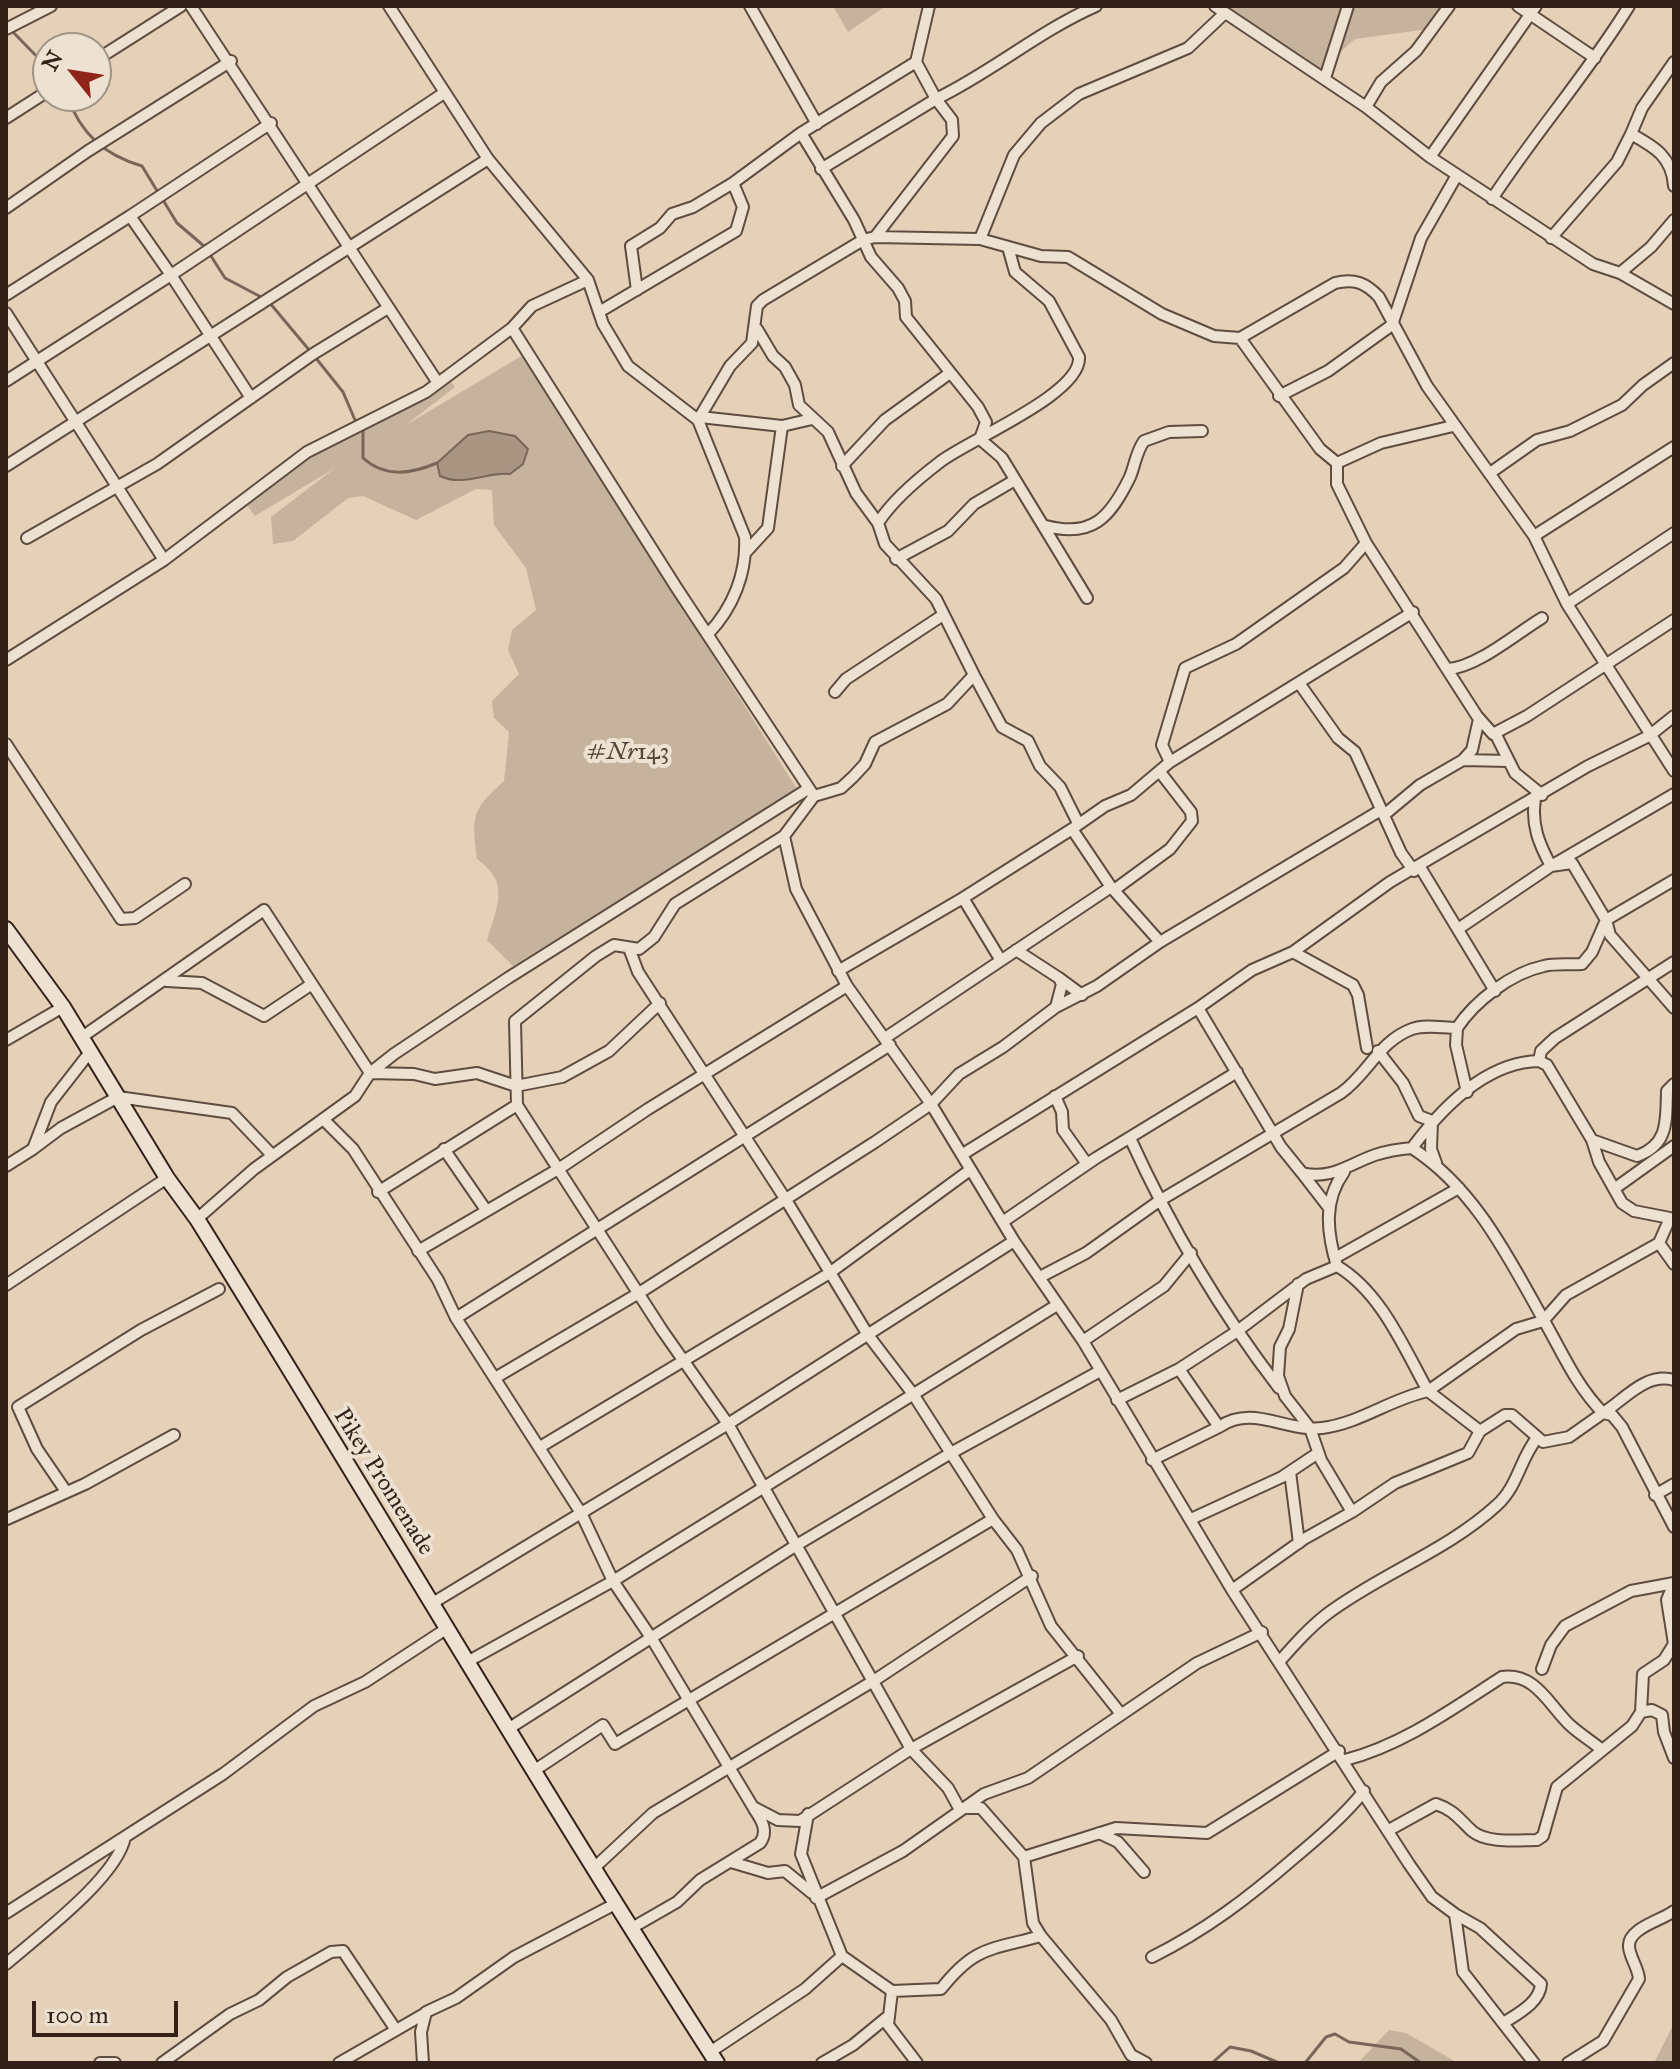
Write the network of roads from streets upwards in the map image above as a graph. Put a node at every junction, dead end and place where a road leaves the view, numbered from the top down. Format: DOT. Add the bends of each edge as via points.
graph roads {
  1 [pos="51,6"];
  2 [pos="181,6"];
  3 [pos="191,6"];
  4 [pos="389,6"];
  5 [pos="750,6"];
  6 [pos="929,6"];
  7 [pos="1096,6"];
  8 [pos="1215,6"];
  9 [pos="1348,6"];
  10 [pos="1449,6"];
  11 [pos="1518,6"];
  12 [pos="1629,6"];
  13 [pos="1533,10"];
  14 [pos="1225,13"];
  15 [pos="6,29"];
  16 [pos="112,50"];
  17 [pos="1595,58"];
  18 [pos="231,61"];
  19 [pos="916,62"];
  20 [pos="1674,62"];
  21 [pos="1325,78"];
  22 [pos="444,93"];
  23 [pos="936,99"];
  24 [pos="32,101"];
  25 [pos="1366,107"];
  26 [pos="6,118"];
  27 [pos="271,123"];
  28 [pos="817,124"];
  29 [pos="801,133"];
  30 [pos="1631,134"];
  31 [pos="1430,157"];
  32 [pos="488,159"];
  33 [pos="821,169"];
  34 [pos="1457,175"];
  35 [pos="309,182"];
  36 [pos="733,183"];
  37 [pos="1674,186"];
  38 [pos="1492,199"];
  39 [pos="6,208"];
  40 [pos="130,216"];
  41 [pos="1674,220"];
  42 [pos="875,237"];
  43 [pos="1551,238"];
  44 [pos="980,239"];
  45 [pos="863,240"];
  46 [pos="1008,247"];
  47 [pos="347,249"];
  48 [pos="1620,273"];
  49 [pos="171,275"];
  50 [pos="588,280"];
  51 [pos="637,290"];
  52 [pos="6,295"];
  53 [pos="1674,304"];
  54 [pos="388,308"];
  55 [pos="599,312"];
  56 [pos="6,313"];
  57 [pos="1392,325"];
  58 [pos="512,328"];
  59 [pos="757,329"];
  60 [pos="211,337"];
  61 [pos="1240,338"];
  62 [pos="35,362"];
  63 [pos="1674,363"];
  64 [pos="950,373"];
  65 [pos="6,381"];
  66 [pos="438,383"];
  67 [pos="1279,396"];
  68 [pos="251,398"];
  69 [pos="699,418"];
  70 [pos="812,419"];
  71 [pos="76,423"];
  72 [pos="782,426"];
  73 [pos="1453,426"];
  74 [pos="1202,431"];
  75 [pos="980,439"];
  76 [pos="1674,448"];
  77 [pos="1337,463"];
  78 [pos="6,466"];
  79 [pos="842,466"];
  80 [pos="1490,473"];
  81 [pos="1015,480"];
  82 [pos="117,487"];
  83 [pos="878,523"];
  84 [pos="1046,526"];
  85 [pos="1674,533"];
  86 [pos="1534,536"];
  87 [pos="27,538"];
  88 [pos="1366,543"];
  89 [pos="746,552"];
  90 [pos="896,559"];
  91 [pos="164,560"];
  92 [pos="1087,598"];
  93 [pos="1567,604"];
  94 [pos="1413,612"];
  95 [pos="943,615"];
  96 [pos="1542,618"];
  97 [pos="1674,620"];
  98 [pos="708,634"];
  99 [pos="6,660"];
  100 [pos="1607,664"];
  101 [pos="1448,669"];
  102 [pos="974,675"];
  103 [pos="1299,683"];
  104 [pos="835,692"];
  105 [pos="1674,716"];
  106 [pos="1479,719"];
  107 [pos="1496,735"];
  108 [pos="1649,736"];
  109 [pos="6,744"];
  110 [pos="1463,760"];
  111 [pos="1509,761"];
  112 [pos="1170,762"];
  113 [pos="1674,771"];
  114 [pos="1160,772"];
  115 [pos="811,792"];
  116 [pos="1674,794"];
  117 [pos="1539,797"];
  118 [pos="1383,812"];
  119 [pos="1075,826"];
  120 [pos="784,836"];
  121 [pos="1551,866"];
  122 [pos="1417,869"];
  123 [pos="1674,880"];
  124 [pos="185,884"];
  125 [pos="1112,888"];
  126 [pos="963,898"];
  127 [pos="1606,920"];
  128 [pos="6,929"];
  129 [pos="1458,929"];
  130 [pos="1160,942"];
  131 [pos="629,948"];
  132 [pos="1016,950"];
  133 [pos="1293,952"];
  134 [pos="1000,959"];
  135 [pos="1674,962"];
  136 [pos="838,971"];
  137 [pos="1059,978"];
  138 [pos="167,981"];
  139 [pos="1648,981"];
  140 [pos="312,984"];
  141 [pos="847,986"];
  142 [pos="1495,991"];
  143 [pos="1082,995"];
  144 [pos="660,1003"];
  145 [pos="63,1007"];
  146 [pos="1056,1007"];
  147 [pos="1198,1008"];
  148 [pos="1674,1008"];
  149 [pos="1457,1028"];
  150 [pos="82,1037"];
  151 [pos="6,1040"];
  152 [pos="888,1042"];
  153 [pos="1367,1048"];
  154 [pos="1378,1051"];
  155 [pos="90,1052"];
  156 [pos="1539,1061"];
  157 [pos="1237,1072"];
  158 [pos="370,1073"];
  159 [pos="706,1074"];
  160 [pos="1674,1084"];
  161 [pos="516,1086"];
  162 [pos="1467,1092"];
  163 [pos="1055,1096"];
  164 [pos="118,1097"];
  165 [pos="931,1104"];
  166 [pos="517,1105"];
  167 [pos="323,1119"];
  168 [pos="1432,1121"];
  169 [pos="1273,1133"];
  170 [pos="745,1138"];
  171 [pos="1130,1138"];
  172 [pos="1592,1140"];
  173 [pos="1674,1146"];
  174 [pos="1412,1148"];
  175 [pos="33,1149"];
  176 [pos="444,1149"];
  177 [pos="963,1154"];
  178 [pos="272,1155"];
  179 [pos="1087,1164"];
  180 [pos="1437,1164"];
  181 [pos="6,1166"];
  182 [pos="560,1168"];
  183 [pos="970,1170"];
  184 [pos="1344,1172"];
  185 [pos="1302,1173"];
  186 [pos="167,1178"];
  187 [pos="1459,1188"];
  188 [pos="1614,1189"];
  189 [pos="378,1192"];
  190 [pos="786,1200"];
  191 [pos="1159,1201"];
  192 [pos="1329,1208"];
  193 [pos="486,1210"];
  194 [pos="197,1219"];
  195 [pos="1004,1221"];
  196 [pos="600,1230"];
  197 [pos="1014,1241"];
  198 [pos="1659,1243"];
  199 [pos="418,1251"];
  200 [pos="1191,1253"];
  201 [pos="1336,1262"];
  202 [pos="1674,1264"];
  203 [pos="828,1274"];
  204 [pos="1040,1277"];
  205 [pos="1298,1284"];
  206 [pos="6,1285"];
  207 [pos="219,1289"];
  208 [pos="639,1293"];
  209 [pos="1057,1305"];
  210 [pos="456,1318"];
  211 [pos="1543,1321"];
  212 [pos="1236,1332"];
  213 [pos="868,1335"];
  214 [pos="1083,1341"];
  215 [pos="683,1359"];
  216 [pos="1179,1369"];
  217 [pos="1100,1371"];
  218 [pos="495,1378"];
  219 [pos="1674,1380"];
  220 [pos="1428,1391"];
  221 [pos="913,1394"];
  222 [pos="1285,1396"];
  223 [pos="1117,1400"];
  224 [pos="1603,1413"];
  225 [pos="728,1424"];
  226 [pos="1219,1427"];
  227 [pos="1310,1428"];
  228 [pos="1480,1431"];
  229 [pos="174,1435"];
  230 [pos="1537,1438"];
  231 [pos="540,1447"];
  232 [pos="951,1453"];
  233 [pos="1318,1453"];
  234 [pos="1152,1460"];
  235 [pos="1290,1472"];
  236 [pos="1674,1484"];
  237 [pos="763,1487"];
  238 [pos="65,1490"];
  239 [pos="1655,1495"];
  240 [pos="1352,1512"];
  241 [pos="581,1513"];
  242 [pos="7,1519"];
  243 [pos="993,1519"];
  244 [pos="1191,1519"];
  245 [pos="1674,1527"];
  246 [pos="1299,1543"];
  247 [pos="795,1546"];
  248 [pos="1032,1576"];
  249 [pos="613,1581"];
  250 [pos="1674,1583"];
  251 [pos="1232,1590"];
  252 [pos="431,1604"];
  253 [pos="835,1611"];
  254 [pos="446,1629"];
  255 [pos="1262,1632"];
  256 [pos="652,1639"];
  257 [pos="1078,1656"];
  258 [pos="467,1662"];
  259 [pos="1279,1662"];
  260 [pos="1542,1669"];
  261 [pos="875,1680"];
  262 [pos="688,1700"];
  263 [pos="1641,1712"];
  264 [pos="1121,1714"];
  265 [pos="508,1729"];
  266 [pos="911,1749"];
  267 [pos="1601,1749"];
  268 [pos="1342,1756"];
  269 [pos="1674,1758"];
  270 [pos="728,1769"];
  271 [pos="535,1770"];
  272 [pos="1364,1791"];
  273 [pos="753,1807"];
  274 [pos="959,1808"];
  275 [pos="808,1814"];
  276 [pos="1389,1830"];
  277 [pos="1097,1833"];
  278 [pos="125,1837"];
  279 [pos="1024,1857"];
  280 [pos="731,1862"];
  281 [pos="594,1868"];
  282 [pos="1144,1872"];
  283 [pos="816,1898"];
  284 [pos="615,1904"];
  285 [pos="1674,1911"];
  286 [pos="6,1913"];
  287 [pos="1455,1914"];
  288 [pos="630,1929"];
  289 [pos="1041,1936"];
  290 [pos="842,1956"];
  291 [pos="1152,1957"];
  292 [pos="6,1964"];
  293 [pos="892,1991"];
  294 [pos="426,2012"];
  295 [pos="886,2018"];
  296 [pos="1505,2022"];
  297 [pos="396,2030"];
  298 [pos="714,2057"];
  299 [pos="100,2063"];
  300 [pos="115,2063"];
  301 [pos="162,2063"];
  302 [pos="339,2063"];
  303 [pos="423,2063"];
  304 [pos="822,2063"];
  305 [pos="917,2063"];
  306 [pos="1146,2063"];
  307 [pos="1534,2063"];
  308 [pos="1568,2063"];
  1 -- 15 [label="street"];
  2 -- 16 [label="street"];
  3 -- 18 [label="street"];
  4 -- 22 [label="street"];
  5 -- 28 [label="street"];
  6 -- 19 [label="street"];
  7 -- 23 [label="street"];
  8 -- 14 [label="street"];
  9 -- 21 [label="street"];
  10 -- 25 [label="street" via="1416,51 1381,82"];
  11 -- 13 [label="street"];
  12 -- 17 [label="street"];
  13 -- 17 [label="street"];
  13 -- 31 [label="street"];
  14 -- 21 [label="street"];
  14 -- 44 [label="street" via="1188,48 1079,94 1041,123 1014,155"];
  17 -- 38 [label="street"];
  18 -- 27 [label="street"];
  18 -- 39 [label="street"];
  19 -- 23 [label="street"];
  19 -- 28 [label="street"];
  20 -- 30 [label="street"];
  21 -- 25 [label="street"];
  22 -- 32 [label="street"];
  22 -- 35 [label="street"];
  23 -- 33 [label="street"];
  23 -- 42 [label="street" via="952,120 953,136"];
  24 -- 26 [label="street"];
  25 -- 31 [label="street"];
  27 -- 35 [label="street"];
  27 -- 40 [label="street"];
  28 -- 29 [label="street"];
  29 -- 33 [label="street"];
  29 -- 36 [label="street"];
  30 -- 37 [label="street" via="1666,158"];
  30 -- 43 [label="street" via="1617,162"];
  31 -- 34 [label="street"];
  32 -- 47 [label="street"];
  32 -- 50 [label="street"];
  33 -- 45 [label="street"];
  34 -- 38 [label="street"];
  34 -- 57 [label="street" via="1421,238"];
  35 -- 47 [label="street"];
  35 -- 49 [label="street"];
  36 -- 51 [label="street" via="672,214 631,246"];
  36 -- 51 [label="street" via="743,207 736,231"];
  38 -- 43 [label="street"];
  40 -- 49 [label="street"];
  40 -- 52 [label="street"];
  41 -- 48 [label="street"];
  42 -- 44 [label="street"];
  42 -- 45 [label="street"];
  43 -- 48 [label="street" via="1593,264"];
  44 -- 46 [label="street"];
  45 -- 59 [label="street" via="763,300 757,306"];
  45 -- 64 [label="street" via="898,288 906,317"];
  46 -- 61 [label="street" via="1068,257 1162,314 1214,336"];
  46 -- 75 [label="street" via="1015,272 1049,301 1079,357 1079,367 1071,380"];
  47 -- 54 [label="street"];
  47 -- 60 [label="street"];
  48 -- 53 [label="street"];
  49 -- 60 [label="street"];
  49 -- 62 [label="street"];
  50 -- 55 [label="street"];
  50 -- 58 [label="street" via="540,302"];
  51 -- 55 [label="street"];
  54 -- 66 [label="street"];
  54 -- 68 [label="street"];
  55 -- 69 [label="street" via="628,366"];
  56 -- 62 [label="street"];
  57 -- 61 [label="street" via="1372,289 1351,279"];
  57 -- 67 [label="street" via="1328,371"];
  57 -- 73 [label="street"];
  58 -- 66 [label="street"];
  58 -- 98 [label="street"];
  59 -- 69 [label="street"];
  59 -- 70 [label="street" via="785,367 799,405"];
  60 -- 68 [label="street"];
  60 -- 71 [label="street"];
  61 -- 67 [label="street"];
  62 -- 65 [label="street"];
  62 -- 71 [label="street"];
  63 -- 80 [label="street" via="1622,405 1570,431 1537,440"];
  64 -- 75 [label="street" via="986,422"];
  64 -- 79 [label="street" via="885,420"];
  66 -- 91 [label="street" via="307,452"];
  67 -- 77 [label="street"];
  68 -- 82 [label="street"];
  69 -- 72 [label="street"];
  69 -- 89 [label="street" via="745,537"];
  70 -- 72 [label="street"];
  70 -- 79 [label="street" via="828,432"];
  71 -- 78 [label="street"];
  71 -- 82 [label="street"];
  72 -- 89 [label="street" via="768,528"];
  73 -- 77 [label="street" via="1381,443"];
  73 -- 80 [label="street"];
  74 -- 84 [label="street" via="1169,432 1144,441 1100,522 1078,532"];
  75 -- 81 [label="street" via="1002,458"];
  75 -- 83 [label="street" via="942,460"];
  76 -- 86 [label="street"];
  77 -- 88 [label="street" via="1337,484"];
  79 -- 83 [label="street"];
  80 -- 86 [label="street"];
  81 -- 84 [label="street"];
  81 -- 90 [label="street" via="974,504 948,531"];
  82 -- 87 [label="street"];
  82 -- 91 [label="street"];
  83 -- 90 [label="street"];
  84 -- 92 [label="street"];
  85 -- 93 [label="street"];
  86 -- 93 [label="street"];
  88 -- 94 [label="street"];
  88 -- 112 [label="street" via="1344,568 1236,644 1185,668 1162,745"];
  89 -- 98 [label="street" via="736,592"];
  90 -- 95 [label="street" via="928,588"];
  91 -- 99 [label="street"];
  93 -- 100 [label="street"];
  94 -- 101 [label="street"];
  94 -- 103 [label="street"];
  95 -- 102 [label="street"];
  95 -- 104 [label="street" via="846,679"];
  96 -- 101 [label="street" via="1477,660"];
  97 -- 100 [label="street"];
  98 -- 115 [label="street"];
  100 -- 107 [label="street"];
  100 -- 108 [label="street"];
  101 -- 106 [label="street"];
  102 -- 115 [label="street" via="947,704 875,742 865,764 841,788"];
  102 -- 119 [label="street" via="1002,727 1028,741 1040,766 1060,787"];
  103 -- 112 [label="street"];
  103 -- 118 [label="street" via="1338,738 1355,752"];
  105 -- 108 [label="street"];
  106 -- 107 [label="street"];
  106 -- 110 [label="street" via="1472,750"];
  107 -- 111 [label="street"];
  108 -- 113 [label="street"];
  108 -- 117 [label="street"];
  109 -- 124 [label="street" via="121,919 135,918"];
  110 -- 111 [label="street"];
  110 -- 118 [label="street"];
  111 -- 117 [label="street"];
  112 -- 114 [label="street"];
  114 -- 119 [label="street"];
  114 -- 125 [label="street" via="1191,812 1192,821 1170,849"];
  115 -- 120 [label="street"];
  115 -- 158 [label="street" via="508,978"];
  116 -- 121 [label="street"];
  117 -- 121 [label="street" via="1533,814 1536,835"];
  117 -- 122 [label="street"];
  118 -- 122 [label="street" via="1401,853"];
  118 -- 130 [label="street"];
  119 -- 125 [label="street"];
  119 -- 126 [label="street"];
  120 -- 131 [label="street" via="675,904 654,937 639,949"];
  120 -- 136 [label="street" via="796,889"];
  121 -- 127 [label="street" via="1572,863"];
  121 -- 129 [label="street"];
  122 -- 129 [label="street"];
  122 -- 133 [label="street"];
  123 -- 127 [label="street"];
  125 -- 130 [label="street"];
  125 -- 132 [label="street"];
  126 -- 134 [label="street"];
  126 -- 136 [label="street"];
  127 -- 139 [label="street" via="1610,935"];
  127 -- 142 [label="street" via="1582,964 1545,965"];
  128 -- 145 [label="street, Pikey Promenade"];
  129 -- 142 [label="street"];
  130 -- 143 [label="street"];
  131 -- 144 [label="street"];
  131 -- 161 [label="street" via="614,945 596,956 515,1021"];
  132 -- 134 [label="street"];
  132 -- 137 [label="street"];
  133 -- 147 [label="street" via="1252,970"];
  133 -- 153 [label="street" via="1353,985"];
  134 -- 152 [label="street"];
  135 -- 139 [label="street"];
  136 -- 141 [label="street"];
  137 -- 143 [label="street"];
  137 -- 146 [label="street"];
  138 -- 140 [label="street" via="202,983 264,1016"];
  138 -- 140 [label="street" via="264,910"];
  138 -- 150 [label="street"];
  139 -- 148 [label="street"];
  139 -- 156 [label="street" via="1555,1038 1541,1051"];
  140 -- 158 [label="street"];
  141 -- 152 [label="street"];
  141 -- 159 [label="street"];
  142 -- 149 [label="street"];
  143 -- 146 [label="street"];
  144 -- 159 [label="street"];
  144 -- 161 [label="street" via="609,1051 562,1077"];
  145 -- 150 [label="street, Pikey Promenade"];
  145 -- 151 [label="street"];
  146 -- 165 [label="street" via="959,1074"];
  147 -- 157 [label="street"];
  147 -- 163 [label="street"];
  149 -- 154 [label="street" via="1411,1029"];
  149 -- 162 [label="street"];
  150 -- 155 [label="street, Pikey Promenade"];
  152 -- 165 [label="street"];
  152 -- 170 [label="street"];
  154 -- 168 [label="street" via="1403,1083 1419,1116"];
  154 -- 169 [label="street" via="1350,1087"];
  155 -- 164 [label="street, Pikey Promenade"];
  155 -- 175 [label="street" via="51,1102"];
  156 -- 162 [label="street" via="1505,1070"];
  156 -- 172 [label="street" via="1547,1065"];
  157 -- 169 [label="street"];
  157 -- 171 [label="street"];
  158 -- 161 [label="street" via="435,1079 477,1073"];
  158 -- 167 [label="street" via="355,1096"];
  159 -- 170 [label="street"];
  159 -- 182 [label="street"];
  160 -- 172 [label="street" via="1667,1091 1666,1129 1658,1146 1637,1156"];
  161 -- 166 [label="street"];
  162 -- 168 [label="street"];
  163 -- 177 [label="street"];
  163 -- 179 [label="street" via="1063,1130"];
  164 -- 175 [label="street"];
  164 -- 178 [label="street" via="232,1113"];
  164 -- 186 [label="street, Pikey Promenade"];
  165 -- 177 [label="street"];
  165 -- 190 [label="street"];
  166 -- 176 [label="street"];
  166 -- 182 [label="street"];
  167 -- 178 [label="street"];
  167 -- 189 [label="street" via="353,1149"];
  168 -- 174 [label="street"];
  168 -- 180 [label="street" via="1431,1149"];
  169 -- 185 [label="street"];
  169 -- 191 [label="street"];
  170 -- 190 [label="street"];
  170 -- 196 [label="street"];
  171 -- 179 [label="street"];
  171 -- 191 [label="street"];
  172 -- 188 [label="street"];
  173 -- 188 [label="street"];
  174 -- 180 [label="street"];
  174 -- 184 [label="street" via="1375,1155"];
  175 -- 181 [label="street"];
  176 -- 189 [label="street"];
  176 -- 193 [label="street"];
  177 -- 183 [label="street"];
  178 -- 194 [label="street"];
  179 -- 195 [label="street"];
  180 -- 187 [label="street"];
  182 -- 193 [label="street"];
  182 -- 196 [label="street"];
  183 -- 195 [label="street"];
  183 -- 203 [label="street"];
  184 -- 185 [label="street"];
  184 -- 192 [label="street"];
  185 -- 192 [label="street"];
  186 -- 194 [label="street, Pikey Promenade"];
  186 -- 206 [label="street"];
  187 -- 201 [label="street"];
  187 -- 211 [label="street" via="1501,1242"];
  188 -- 198 [label="street" via="1626,1208 1670,1218"];
  189 -- 199 [label="street"];
  190 -- 203 [label="street"];
  190 -- 208 [label="street"];
  191 -- 200 [label="street"];
  191 -- 204 [label="street" via="1086,1253"];
  192 -- 201 [label="street"];
  193 -- 199 [label="street"];
  194 -- 252 [label="street, Pikey Promenade"];
  195 -- 197 [label="street"];
  196 -- 208 [label="street"];
  196 -- 210 [label="street"];
  197 -- 204 [label="street"];
  197 -- 213 [label="street"];
  198 -- 202 [label="street"];
  198 -- 211 [label="street" via="1566,1295"];
  199 -- 210 [label="street"];
  200 -- 212 [label="street"];
  200 -- 214 [label="street" via="1164,1286"];
  201 -- 205 [label="street"];
  201 -- 220 [label="street" via="1379,1308"];
  203 -- 213 [label="street"];
  203 -- 215 [label="street"];
  204 -- 209 [label="street"];
  205 -- 212 [label="street"];
  205 -- 222 [label="street" via="1279,1356"];
  207 -- 238 [label="street" via="141,1330 18,1407 37,1449"];
  208 -- 215 [label="street"];
  208 -- 218 [label="street"];
  209 -- 214 [label="street"];
  209 -- 221 [label="street"];
  210 -- 218 [label="street"];
  211 -- 220 [label="street" via="1516,1329"];
  211 -- 224 [label="street" via="1575,1381"];
  212 -- 216 [label="street"];
  212 -- 222 [label="street"];
  213 -- 221 [label="street"];
  213 -- 225 [label="street"];
  214 -- 217 [label="street"];
  215 -- 225 [label="street"];
  215 -- 231 [label="street"];
  216 -- 223 [label="street"];
  216 -- 226 [label="street"];
  217 -- 223 [label="street"];
  217 -- 232 [label="street"];
  218 -- 231 [label="street"];
  219 -- 224 [label="street" via="1645,1382"];
  220 -- 227 [label="street" via="1403,1396 1360,1420"];
  220 -- 228 [label="street"];
  221 -- 232 [label="street"];
  221 -- 237 [label="street"];
  222 -- 227 [label="street"];
  223 -- 234 [label="street"];
  224 -- 230 [label="street" via="1569,1437 1548,1442"];
  224 -- 239 [label="street" via="1622,1427"];
  225 -- 237 [label="street"];
  225 -- 241 [label="street"];
  226 -- 227 [label="street" via="1240,1416"];
  226 -- 234 [label="street"];
  227 -- 233 [label="street"];
  228 -- 230 [label="street" via="1512,1415"];
  228 -- 240 [label="street" via="1468,1453 1405,1478"];
  229 -- 238 [label="street"];
  230 -- 259 [label="street" via="1516,1482 1495,1507 1328,1613"];
  231 -- 241 [label="street"];
  232 -- 243 [label="street"];
  232 -- 247 [label="street"];
  233 -- 235 [label="street"];
  233 -- 240 [label="street"];
  234 -- 244 [label="street"];
  235 -- 244 [label="street"];
  235 -- 246 [label="street"];
  236 -- 239 [label="street"];
  237 -- 247 [label="street"];
  237 -- 249 [label="street"];
  238 -- 242 [label="street"];
  239 -- 245 [label="street"];
  240 -- 246 [label="street"];
  241 -- 249 [label="street"];
  241 -- 252 [label="street"];
  243 -- 248 [label="street"];
  243 -- 253 [label="street"];
  244 -- 251 [label="street"];
  246 -- 251 [label="street"];
  247 -- 253 [label="street"];
  247 -- 256 [label="street"];
  248 -- 257 [label="street" via="1051,1626"];
  248 -- 261 [label="street"];
  249 -- 256 [label="street"];
  249 -- 258 [label="street"];
  250 -- 260 [label="street" via="1631,1591 1565,1626"];
  250 -- 263 [label="street" via="1667,1607 1674,1644 1664,1660 1643,1674"];
  251 -- 255 [label="street"];
  252 -- 254 [label="street, Pikey Promenade"];
  253 -- 261 [label="street"];
  253 -- 262 [label="street"];
  254 -- 258 [label="street, Pikey Promenade"];
  254 -- 278 [label="street" via="365,1682 314,1706 223,1774"];
  255 -- 259 [label="street"];
  255 -- 264 [label="street" via="1197,1663"];
  256 -- 262 [label="street"];
  256 -- 265 [label="street"];
  257 -- 264 [label="street"];
  257 -- 266 [label="street"];
  258 -- 265 [label="street, Pikey Promenade"];
  259 -- 268 [label="street"];
  261 -- 266 [label="street"];
  261 -- 270 [label="street"];
  262 -- 270 [label="street"];
  262 -- 271 [label="street" via="615,1744 603,1725"];
  263 -- 267 [label="street" via="1632,1726"];
  263 -- 269 [label="street" via="1662,1715"];
  264 -- 274 [label="street" via="1028,1778"];
  265 -- 271 [label="street, Pikey Promenade"];
  266 -- 274 [label="street" via="948,1788"];
  266 -- 275 [label="street"];
  267 -- 268 [label="street" via="1569,1724 1539,1689 1510,1676 1438,1721 1368,1755"];
  267 -- 276 [label="street" via="1557,1787 1546,1832 1537,1840 1489,1838 1436,1804"];
  268 -- 272 [label="street"];
  268 -- 277 [label="street" via="1207,1833 1116,1828"];
  270 -- 273 [label="street"];
  270 -- 281 [label="street" via="653,1813"];
  271 -- 281 [label="street, Pikey Promenade"];
  272 -- 276 [label="street"];
  272 -- 291 [label="street" via="1327,1832 1254,1894"];
  273 -- 275 [label="street" via="778,1820 800,1821"];
  273 -- 280 [label="street" via="763,1822 764,1838"];
  274 -- 279 [label="street" via="981,1808"];
  274 -- 283 [label="street" via="903,1851"];
  275 -- 283 [label="street" via="801,1854"];
  276 -- 287 [label="street" via="1432,1897"];
  277 -- 279 [label="street"];
  277 -- 282 [label="street" via="1112,1837"];
  278 -- 286 [label="street"];
  278 -- 292 [label="street" via="106,1869 65,1916"];
  279 -- 289 [label="street" via="1033,1923"];
  280 -- 283 [label="street" via="768,1873 785,1871"];
  280 -- 288 [label="street"];
  281 -- 284 [label="street, Pikey Promenade"];
  283 -- 290 [label="street"];
  284 -- 288 [label="street, Pikey Promenade"];
  284 -- 294 [label="street" via="514,1957 456,1998"];
  285 -- 308 [label="street" via="1631,1939 1639,1974 1627,2001 1603,2041"];
  287 -- 296 [label="street" via="1463,1972"];
  287 -- 296 [label="street" via="1480,1928 1541,1984 1526,2008"];
  288 -- 298 [label="street, Pikey Promenade"];
  289 -- 293 [label="street" via="984,1950 964,1961 941,1989"];
  289 -- 306 [label="street" via="1111,2020 1131,2055"];
  290 -- 293 [label="street"];
  290 -- 298 [label="street"];
  293 -- 295 [label="street"];
  294 -- 297 [label="street"];
  294 -- 303 [label="street"];
  295 -- 304 [label="street"];
  295 -- 305 [label="street"];
  296 -- 307 [label="street"];
  297 -- 301 [label="street" via="343,1951 331,1952"];
  297 -- 302 [label="street"];
  299 -- 300 [label="street"];
}
